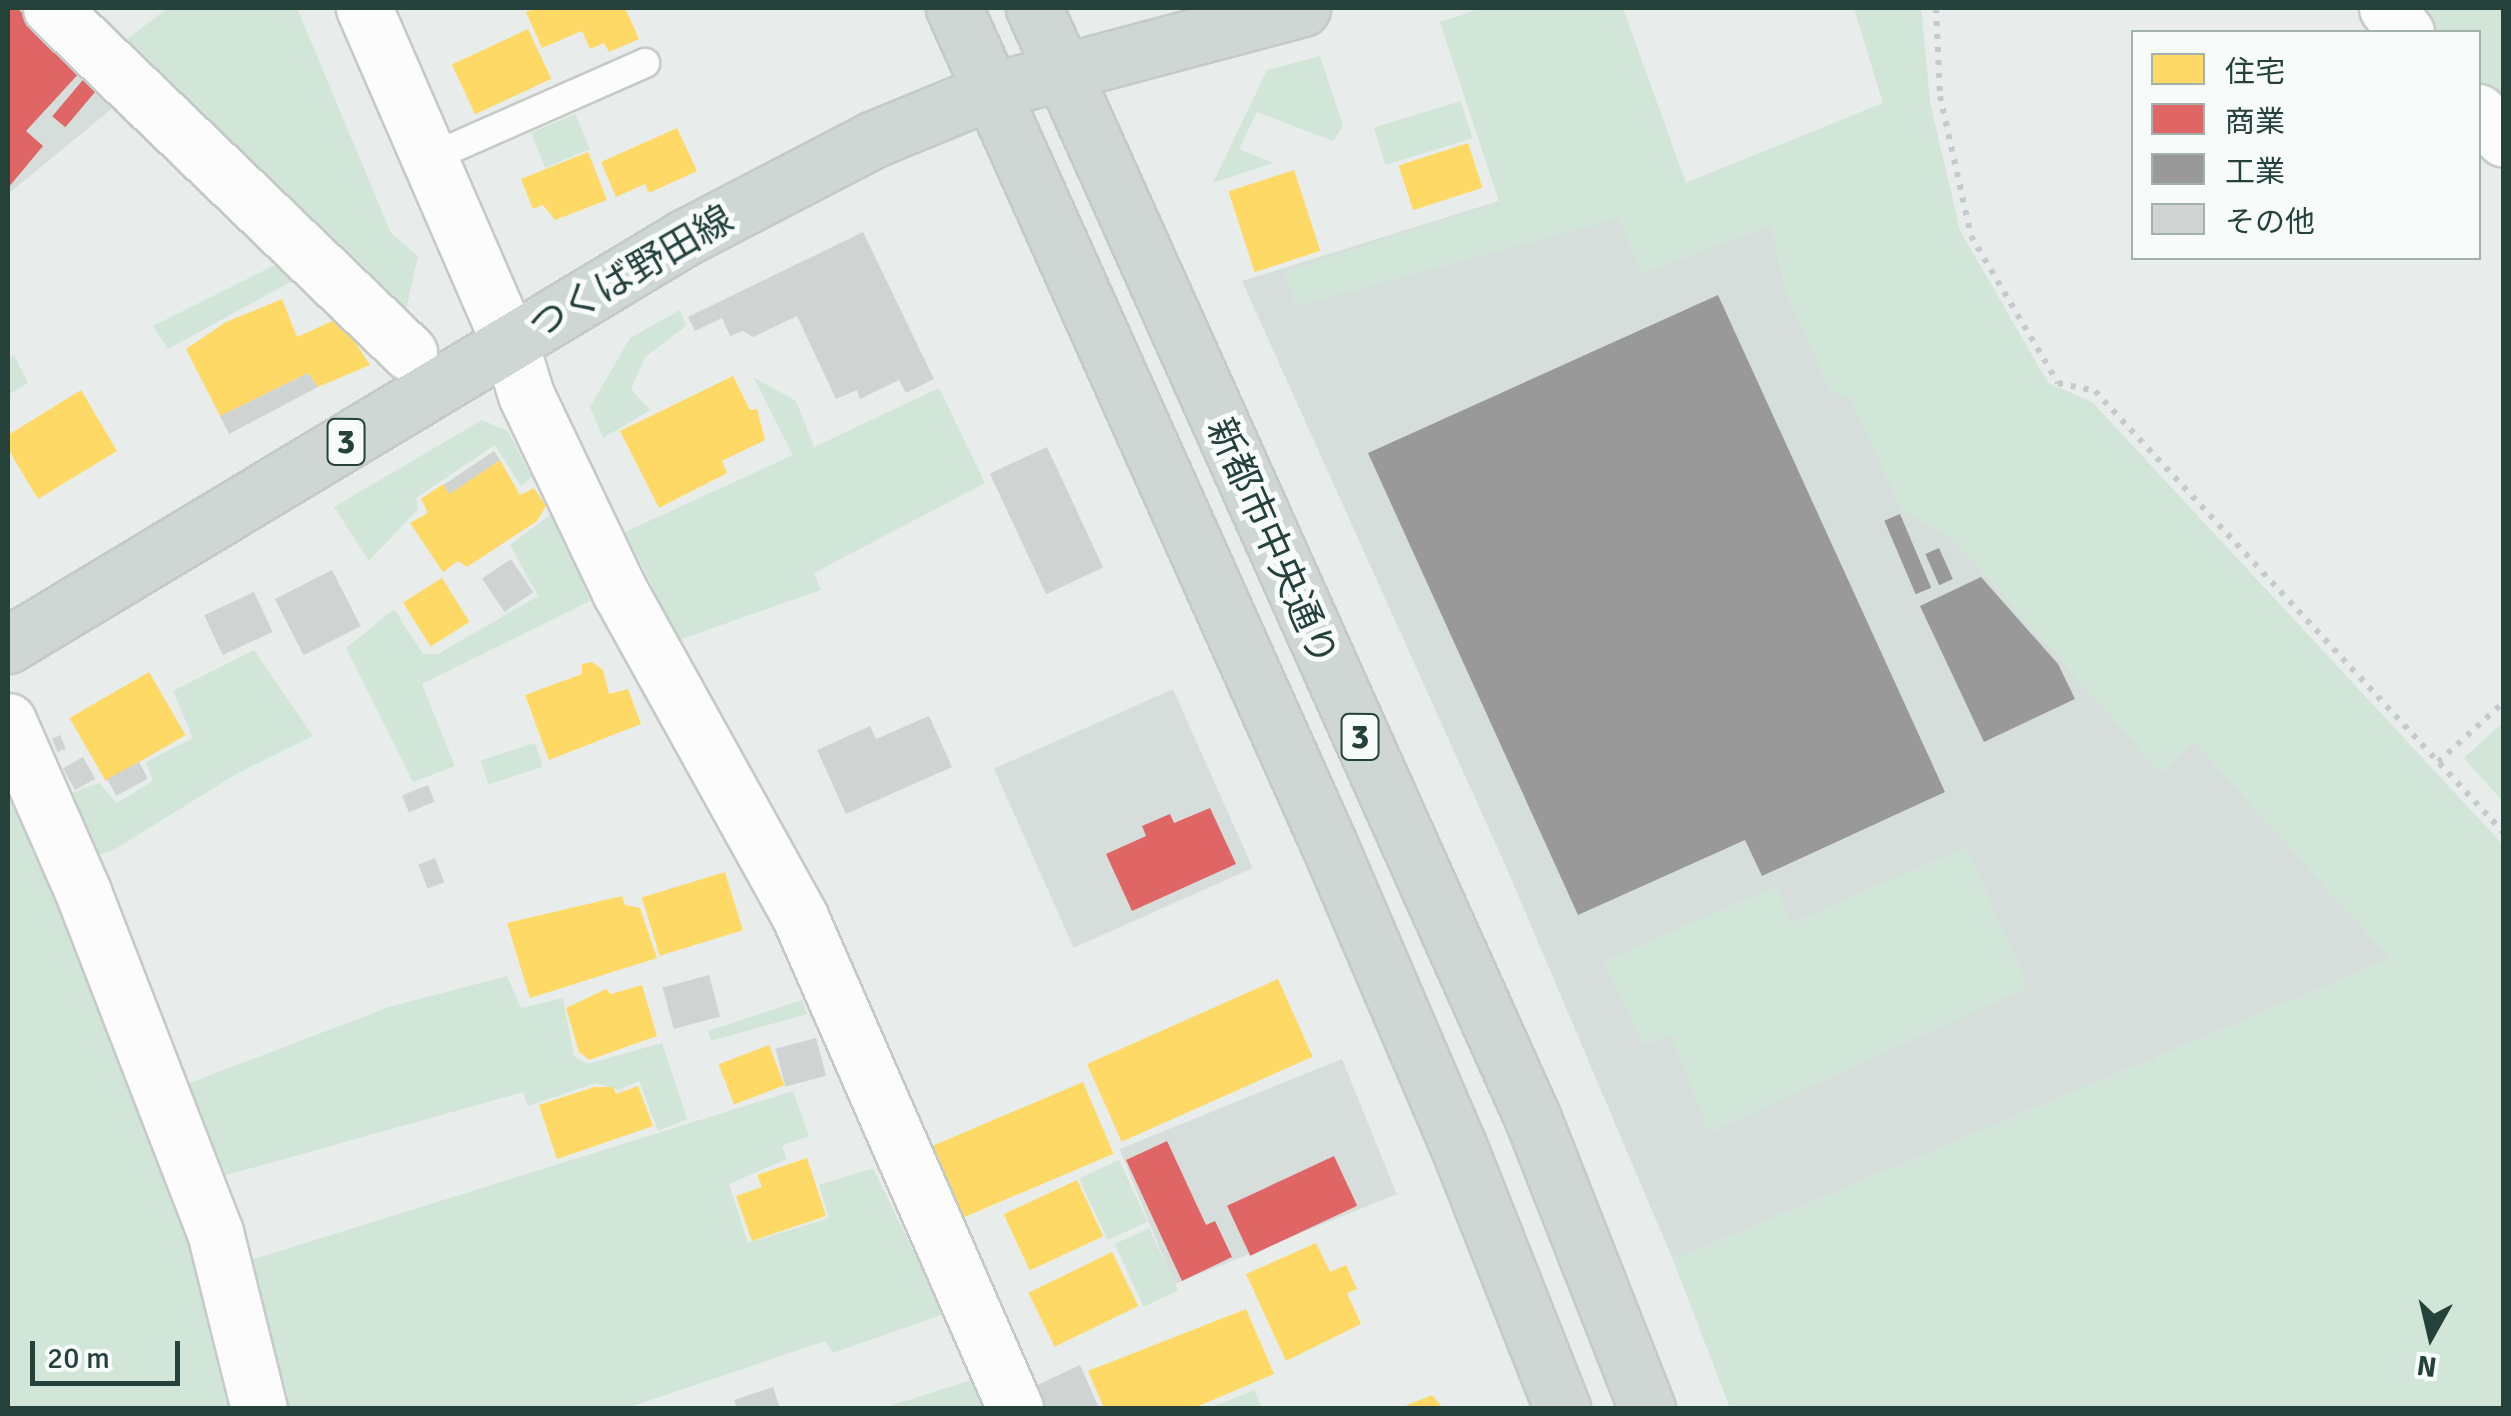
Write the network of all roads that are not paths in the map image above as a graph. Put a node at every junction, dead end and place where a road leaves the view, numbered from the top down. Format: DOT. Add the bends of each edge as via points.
graph roads {
  1 [pos="52,8"];
  2 [pos="364,8"];
  3 [pos="954,8"];
  4 [pos="1034,8"];
  5 [pos="1302,8"];
  6 [pos="2386,8"];
  7 [pos="2404,30"];
  8 [pos="645,64"];
  9 [pos="1062,71"];
  10 [pos="991,91"];
  11 [pos="2481,115"];
  12 [pos="2504,139"];
  13 [pos="432,157"];
  14 [pos="510,343"];
  15 [pos="409,353"];
  16 [pos="8,645"];
  17 [pos="8,721"];
  18 [pos="259,1408"];
  19 [pos="1014,1408"];
  20 [pos="1562,1408"];
  21 [pos="1647,1408"];
  1 -- 15 [label="street"];
  2 -- 13 [label="street"];
  3 -- 10 [label="main road, 新都市中央通り"];
  4 -- 9 [label="main road, 新都市中央通り"];
  5 -- 9 [label="main road, つくば野田線 / 3"];
  6 -- 7 [label="street"];
  8 -- 13 [label="lane"];
  9 -- 10 [label="main road, つくば野田線 / 3"];
  9 -- 21 [label="main road, 新都市中央通り / 3" via="1533,1119"];
  10 -- 14 [label="main road, つくば野田線 / 3" via="874,138 701,229"];
  10 -- 20 [label="main road, 新都市中央通り / 3" via="1328,842"];
  11 -- 12 [label="street"];
  13 -- 14 [label="street"];
  14 -- 16 [label="main road, つくば野田線 / 3"];
  14 -- 19 [label="street" via="526,394 620,592 800,918"];
  17 -- 18 [label="street" via="83,892 215,1232"];
}
